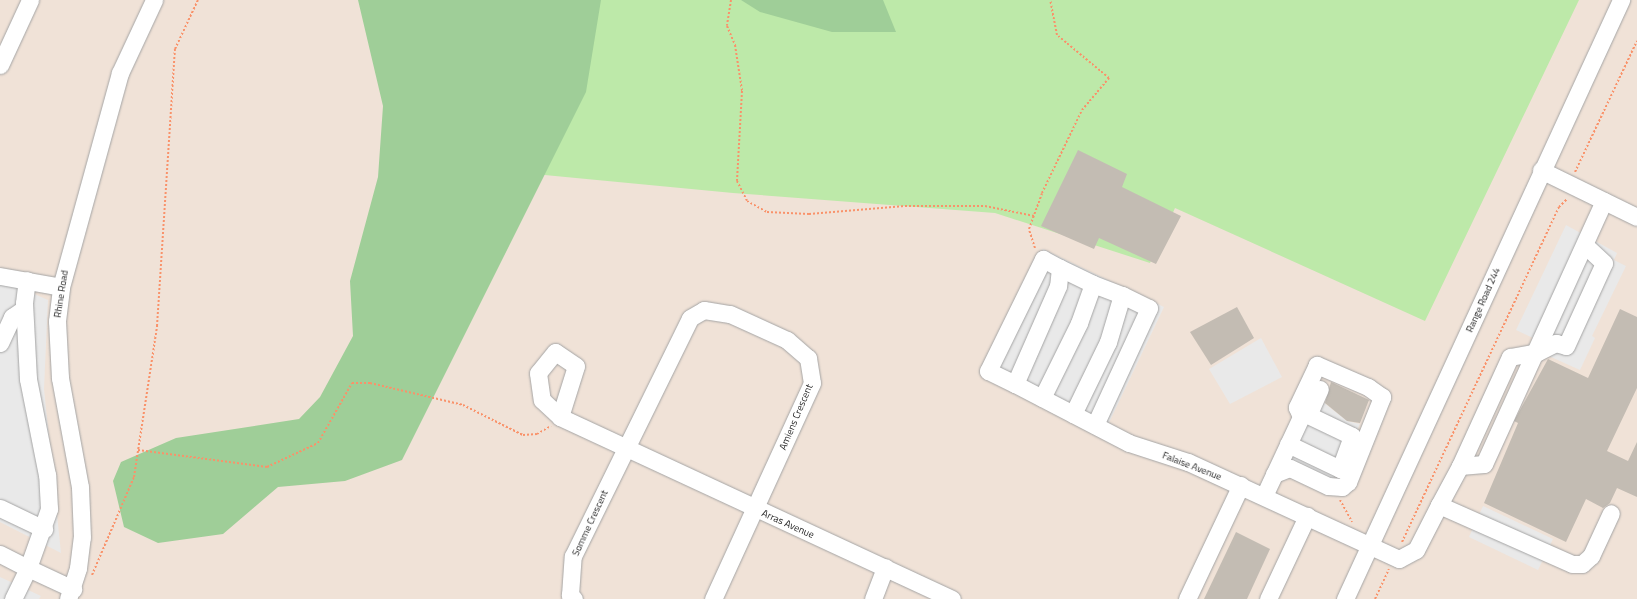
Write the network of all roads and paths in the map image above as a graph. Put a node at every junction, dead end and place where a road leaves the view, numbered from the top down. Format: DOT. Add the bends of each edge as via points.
graph roads {
  1 [pos="30,0"];
  2 [pos="154,0"];
  3 [pos="198,0"];
  4 [pos="732,0"];
  5 [pos="1050,0"];
  6 [pos="1621,0"];
  7 [pos="1637,41"];
  8 [pos="0,65"];
  9 [pos="1541,170"];
  10 [pos="1572,186"];
  11 [pos="1604,201"];
  12 [pos="1034,216"];
  13 [pos="1637,217"];
  14 [pos="1585,245"];
  15 [pos="1043,259"];
  16 [pos="1060,268"];
  17 [pos="0,276"];
  18 [pos="27,280"];
  19 [pos="1092,284"];
  20 [pos="61,286"];
  21 [pos="1122,295"];
  22 [pos="24,309"];
  23 [pos="0,343"];
  24 [pos="1538,352"];
  25 [pos="1015,384"];
  26 [pos="1320,389"];
  27 [pos="1042,398"];
  28 [pos="1073,414"];
  29 [pos="1303,415"];
  30 [pos="560,417"];
  31 [pos="1095,425"];
  32 [pos="1288,444"];
  33 [pos="624,449"];
  34 [pos="138,450"];
  35 [pos="1460,466"];
  36 [pos="1274,474"];
  37 [pos="1241,485"];
  38 [pos="1338,487"];
  39 [pos="1264,496"];
  40 [pos="1439,505"];
  41 [pos="0,508"];
  42 [pos="756,510"];
  43 [pos="1611,513"];
  44 [pos="1307,516"];
  45 [pos="44,529"];
  46 [pos="1346,535"];
  47 [pos="1370,547"];
  48 [pos="0,554"];
  49 [pos="1394,557"];
  50 [pos="885,567"];
  51 [pos="28,568"];
  52 [pos="91,578"];
  53 [pos="70,594"];
  54 [pos="13,599"];
  55 [pos="574,599"];
  56 [pos="713,599"];
  57 [pos="873,599"];
  58 [pos="952,599"];
  59 [pos="1187,599"];
  60 [pos="1268,599"];
  61 [pos="1345,599"];
  62 [pos="1375,599"];
  1 -- 8 [label="street"];
  2 -- 20 [label="street, Rhine Road" via="120,74"];
  3 -- 34 [label="path" via="175,50 157,326"];
  4 -- 12 [label="path" via="727,26 735,45 742,91 737,181 747,201 767,212 809,214 905,206 985,206 1008,208"];
  5 -- 12 [label="path" via="1057,35 1110,78 1082,110"];
  6 -- 9 [label="street, Range Road 244"];
  7 -- 10 [label="path"];
  9 -- 10 [label="street"];
  9 -- 47 [label="street, Range Road 244"];
  10 -- 11 [label="street"];
  10 -- 49 [label="path" via="1571,195 1559,207"];
  11 -- 13 [label="street"];
  11 -- 14 [label="street"];
  12 -- 15 [label="path" via="1029,229 1032,244"];
  14 -- 24 [label="street" via="1541,336"];
  14 -- 24 [label="street" via="1604,263 1566,346 1556,343"];
  15 -- 16 [label="street"];
  15 -- 25 [label="street, Falaise Avenue" via="988,371"];
  16 -- 19 [label="street"];
  16 -- 25 [label="street" via="1058,286"];
  17 -- 18 [label="street"];
  18 -- 20 [label="street"];
  18 -- 22 [label="street"];
  19 -- 21 [label="street"];
  19 -- 27 [label="street" via="1079,323"];
  20 -- 53 [label="street, Rhine Road" via="57,321 60,378 80,487 82,537"];
  21 -- 28 [label="street" via="1108,342"];
  21 -- 31 [label="street" via="1149,308 1130,363"];
  22 -- 23 [label="street" via="12,317"];
  22 -- 45 [label="street" via="28,378 48,475 49,509"];
  24 -- 35 [label="street" via="1510,357"];
  24 -- 35 [label="street" via="1484,464"];
  25 -- 27 [label="street, Falaise Avenue"];
  26 -- 29 [label="street"];
  27 -- 28 [label="street, Falaise Avenue"];
  28 -- 31 [label="street, Falaise Avenue"];
  29 -- 32 [label="street"];
  29 -- 32 [label="street" via="1352,436 1340,469"];
  29 -- 38 [label="street" via="1297,408 1317,365 1368,387 1382,397 1348,482"];
  30 -- 33 [label="street, Arras Avenue"];
  30 -- 34 [label="path" via="546,430 523,435 462,405 370,383 352,384 318,442 267,467"];
  31 -- 37 [label="street, Falaise Avenue" via="1130,442"];
  32 -- 36 [label="street"];
  33 -- 42 [label="street, Arras Avenue"];
  33 -- 42 [label="street, Amiens Crescent" via="690,318 704,310 730,314 772,333 786,340 808,358 812,383"];
  33 -- 55 [label="street, Somme Crescent" via="573,556 570,596"];
  34 -- 52 [label="path" via="134,477"];
  35 -- 40 [label="street"];
  36 -- 38 [label="street" via="1290,468"];
  36 -- 39 [label="street"];
  37 -- 39 [label="street, Falaise Avenue"];
  37 -- 59 [label="street"];
  38 -- 46 [label="path" via="1340,502 1353,521"];
  39 -- 44 [label="street, Falaise Avenue"];
  40 -- 43 [label="street" via="1572,564 1582,564 1591,556"];
  40 -- 49 [label="street" via="1416,550 1405,558"];
  41 -- 45 [label="street"];
  42 -- 50 [label="street, Arras Avenue"];
  42 -- 56 [label="street"];
  44 -- 46 [label="street, Falaise Avenue"];
  44 -- 60 [label="street"];
  45 -- 51 [label="street"];
  46 -- 47 [label="street, Falaise Avenue"];
  47 -- 49 [label="street, Falaise Avenue"];
  47 -- 61 [label="street, Range Road 244"];
  48 -- 51 [label="street"];
  49 -- 62 [label="path"];
  50 -- 57 [label="street"];
  50 -- 58 [label="street, Arras Avenue"];
  51 -- 53 [label="street"];
  51 -- 54 [label="street"];
}
